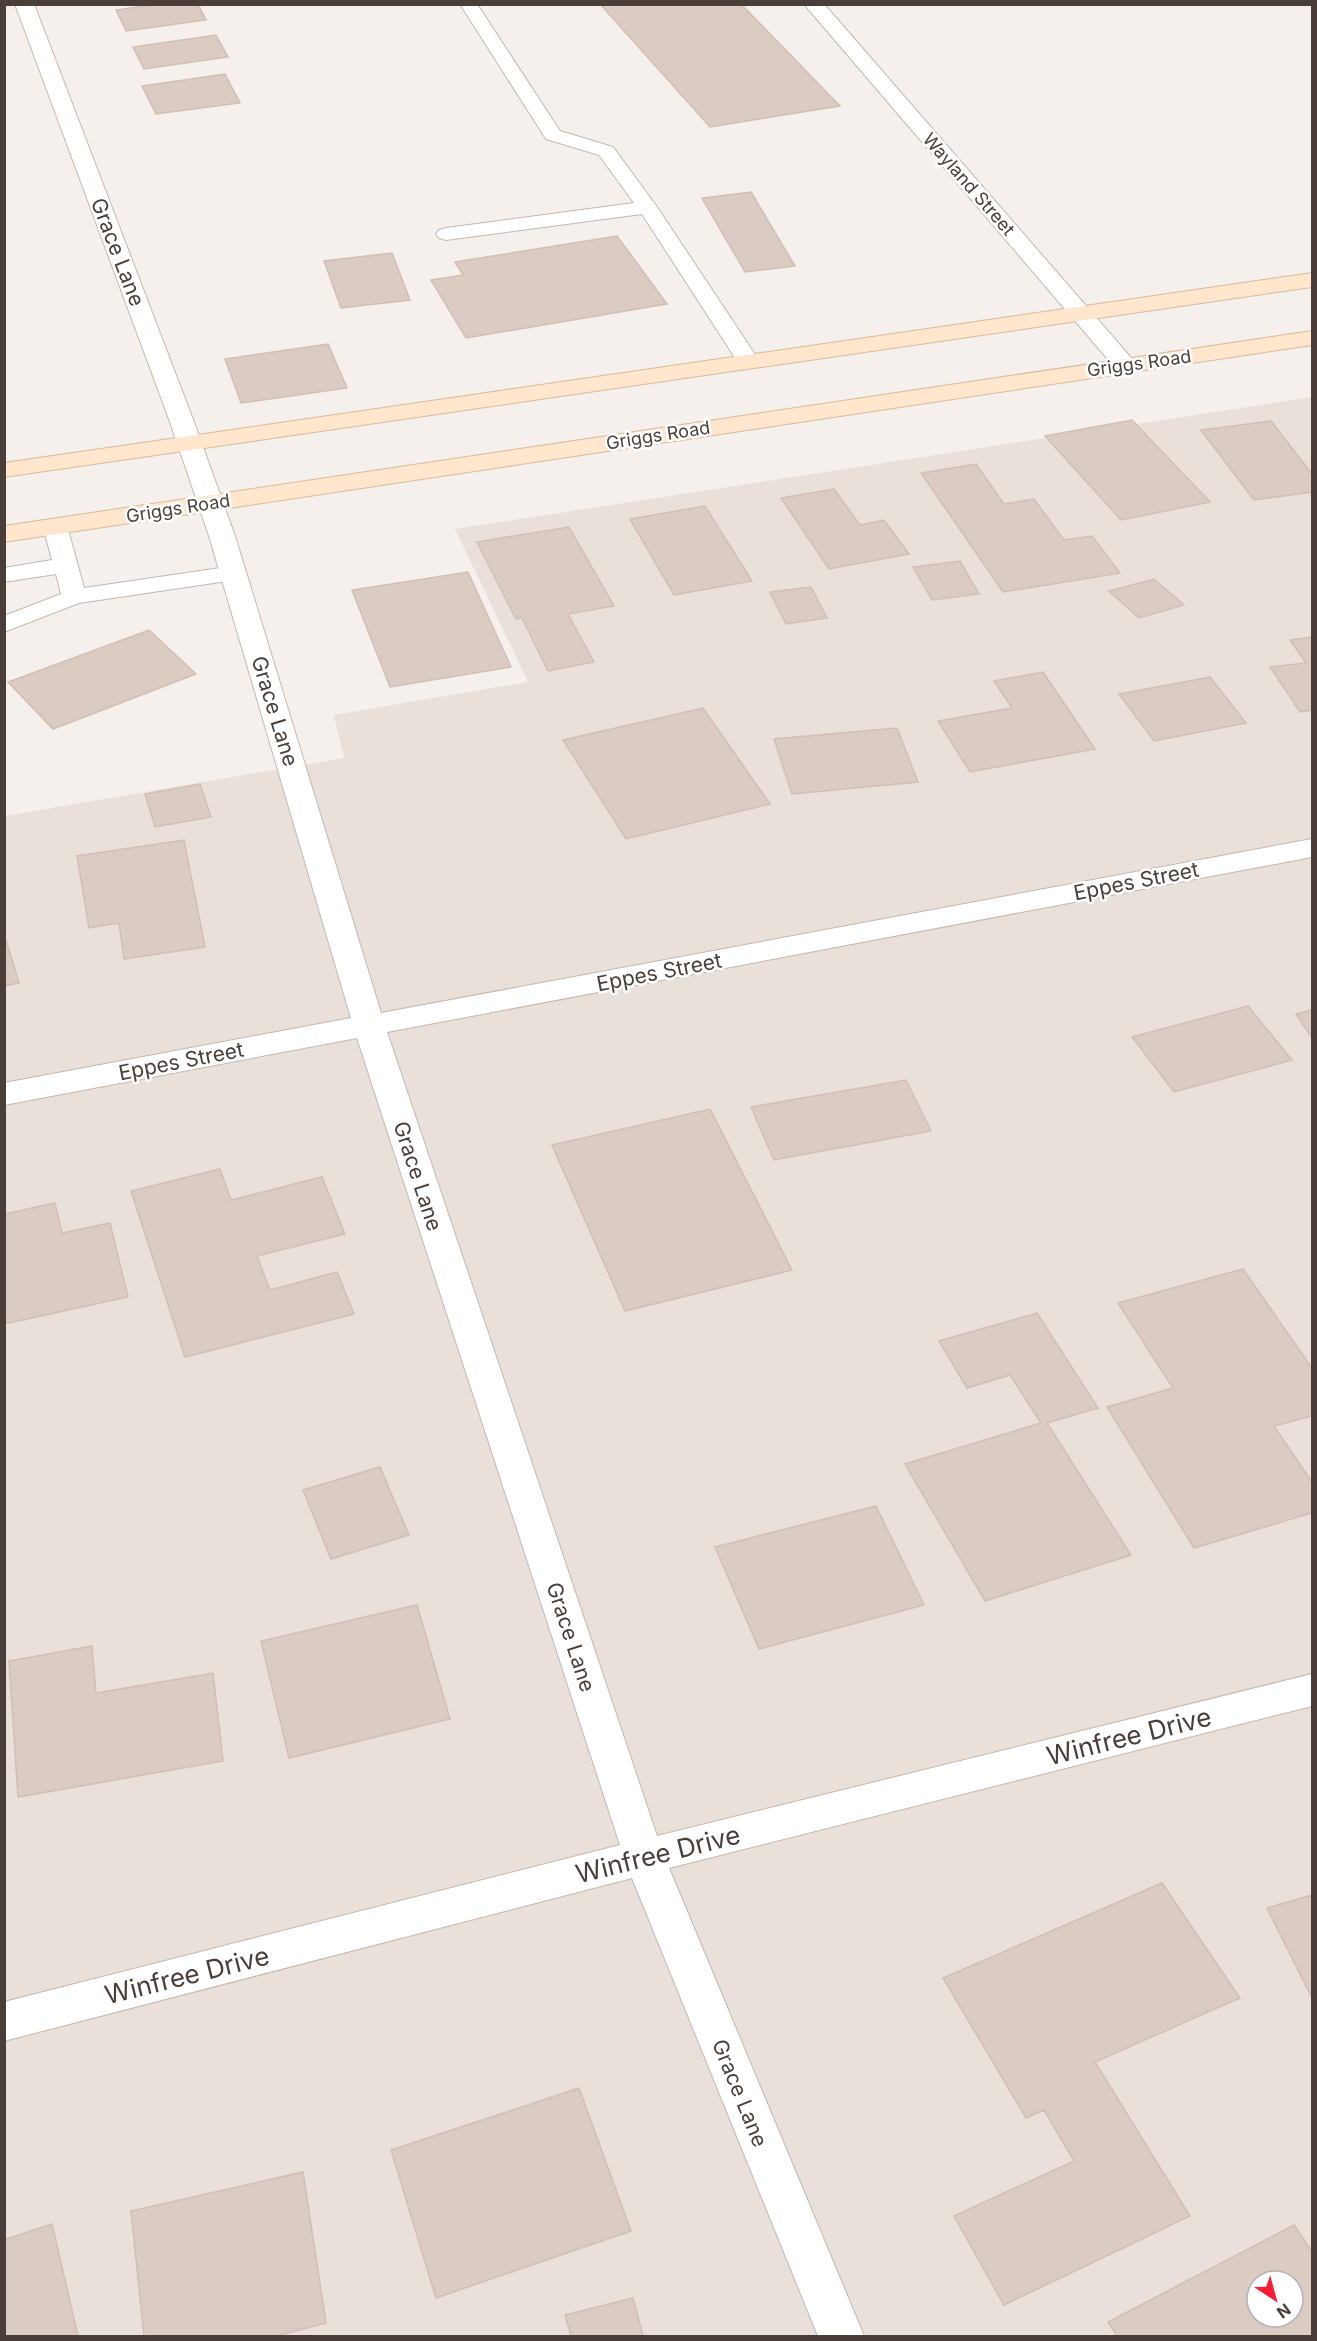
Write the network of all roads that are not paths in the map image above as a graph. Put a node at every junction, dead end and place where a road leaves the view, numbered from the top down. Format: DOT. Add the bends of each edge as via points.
graph roads {
  1 [pos="24,4"];
  2 [pos="468,4"];
  3 [pos="813,4"];
  4 [pos="647,207"];
  5 [pos="446,234"];
  6 [pos="1312,280"];
  7 [pos="1080,313"];
  8 [pos="1312,338"];
  9 [pos="748,362"];
  10 [pos="1125,365"];
  11 [pos="190,442"];
  12 [pos="4,470"];
  13 [pos="211,503"];
  14 [pos="55,526"];
  15 [pos="4,534"];
  16 [pos="66,565"];
  17 [pos="234,573"];
  18 [pos="4,575"];
  19 [pos="74,597"];
  20 [pos="4,625"];
  21 [pos="1312,848"];
  22 [pos="369,1026"];
  23 [pos="4,1094"];
  24 [pos="1312,1690"];
  25 [pos="644,1857"];
  26 [pos="4,2022"];
  27 [pos="842,2337"];
  1 -- 11 [label="street, Grace Lane"];
  2 -- 4 [label="lane" via="553,135 606,151"];
  3 -- 7 [label="street, Wayland Street"];
  4 -- 5 [label="lane"];
  4 -- 9 [label="lane"];
  6 -- 7 [label="main road"];
  7 -- 9 [label="main road"];
  7 -- 10 [label="street, Wayland Street"];
  8 -- 10 [label="main road, Griggs Road"];
  9 -- 11 [label="main road"];
  10 -- 13 [label="main road, Griggs Road"];
  11 -- 12 [label="main road"];
  11 -- 13 [label="street, Grace Lane"];
  13 -- 14 [label="main road, Griggs Road"];
  13 -- 17 [label="street, Grace Lane"];
  14 -- 15 [label="main road, Griggs Road"];
  14 -- 16 [label="lane"];
  16 -- 18 [label="lane"];
  16 -- 19 [label="lane"];
  17 -- 19 [label="lane"];
  17 -- 22 [label="street, Grace Lane"];
  19 -- 20 [label="lane"];
  21 -- 22 [label="street, Eppes Street"];
  22 -- 23 [label="street, Eppes Street"];
  22 -- 25 [label="street, Grace Lane"];
  24 -- 25 [label="street, Winfree Drive"];
  25 -- 26 [label="street, Winfree Drive"];
  25 -- 27 [label="street, Grace Lane"];
}
